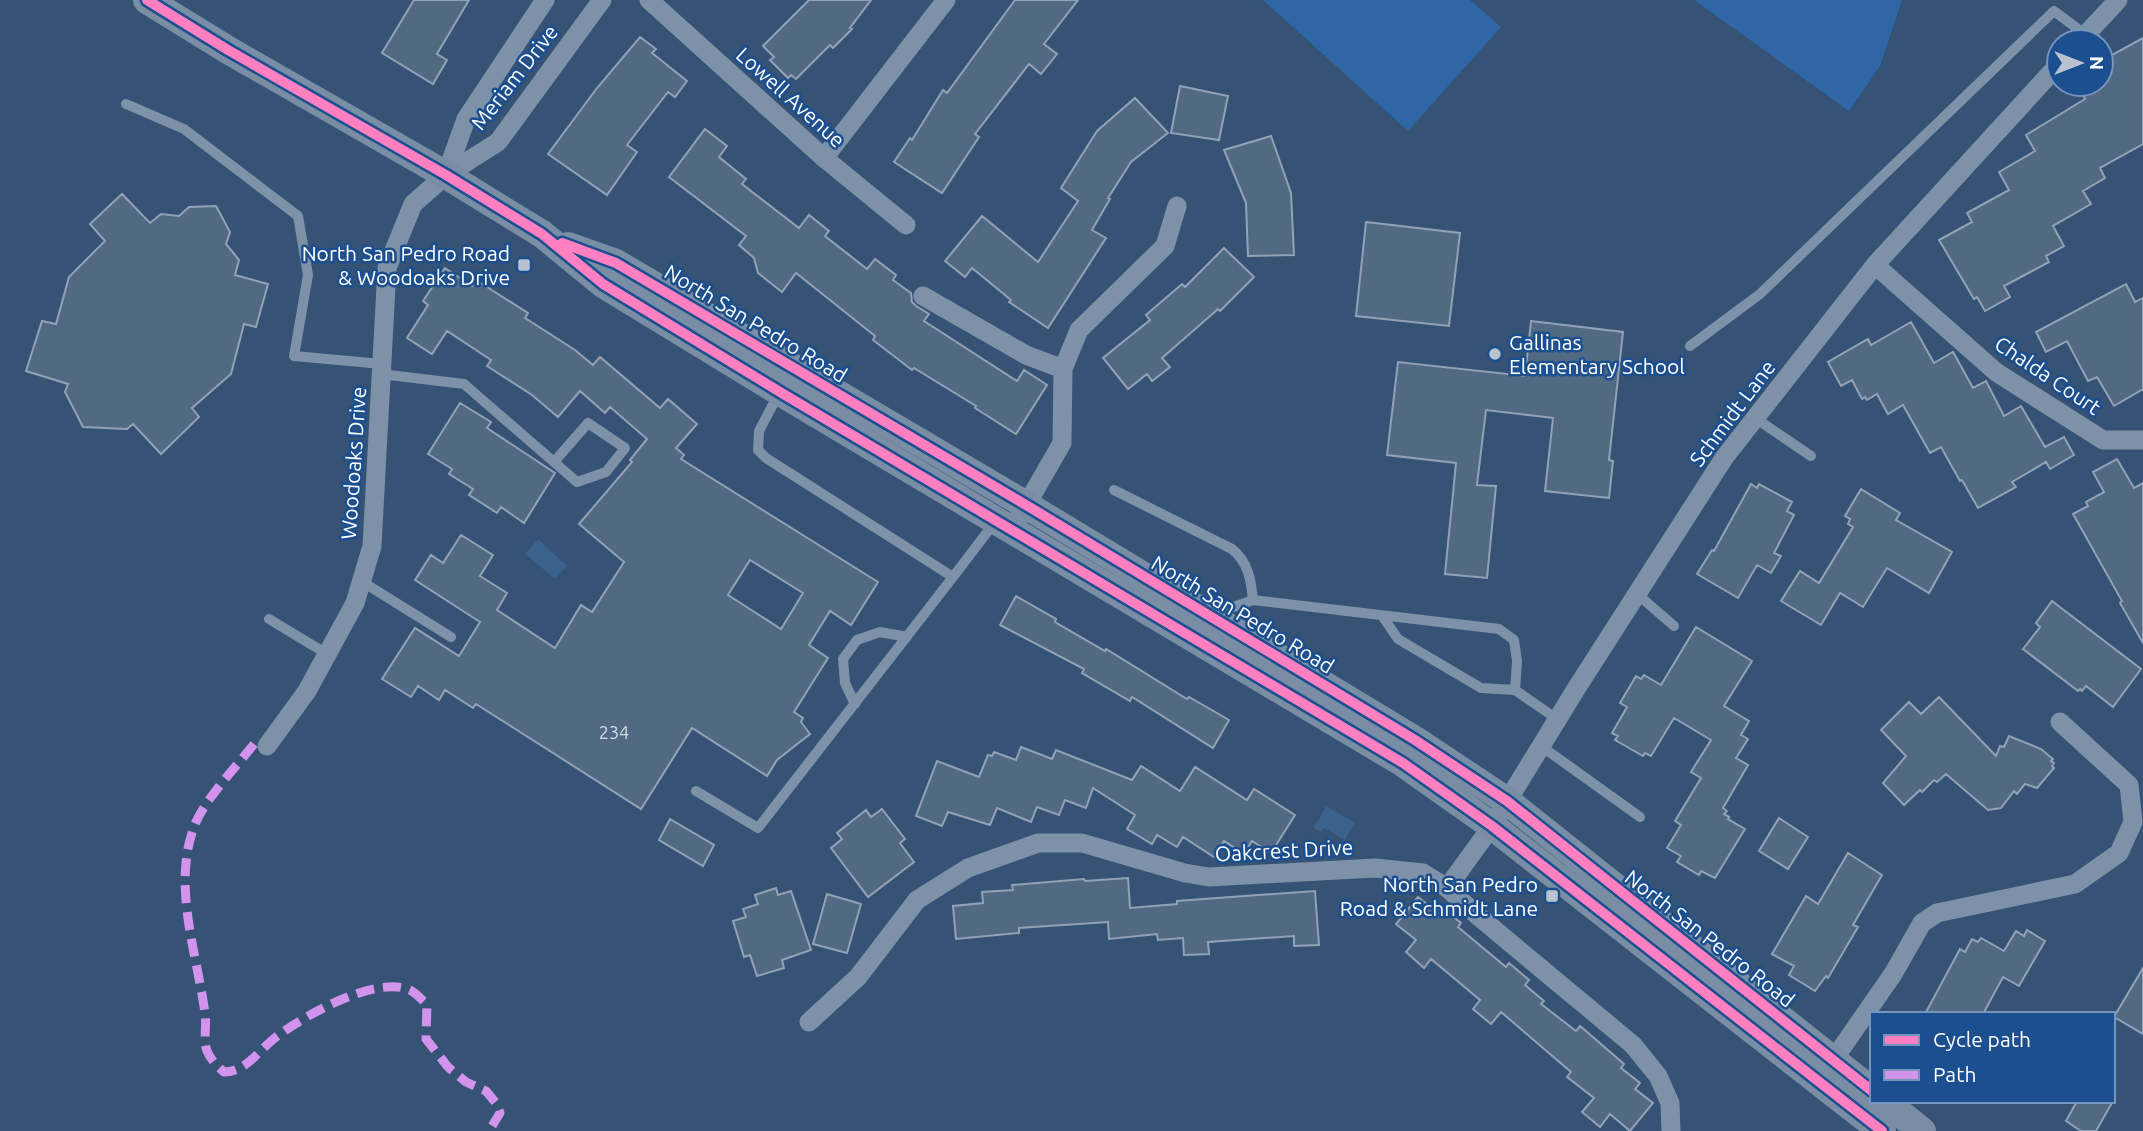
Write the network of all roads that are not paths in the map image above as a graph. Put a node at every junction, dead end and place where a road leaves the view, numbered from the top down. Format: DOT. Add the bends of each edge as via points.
graph roads {
  1 [pos="147,0"];
  2 [pos="545,0"];
  3 [pos="602,0"];
  4 [pos="649,0"];
  5 [pos="946,0"];
  6 [pos="2118,0"];
  7 [pos="2072,28"];
  8 [pos="2091,28"];
  9 [pos="2045,79"];
  10 [pos="126,104"];
  11 [pos="824,158"];
  12 [pos="446,175"];
  13 [pos="1177,206"];
  14 [pos="906,225"];
  15 [pos="550,239"];
  16 [pos="1875,265"];
  17 [pos="923,296"];
  18 [pos="1690,346"];
  19 [pos="382,369"];
  20 [pos="1063,369"];
  21 [pos="780,392"];
  22 [pos="1755,418"];
  23 [pos="2143,440"];
  24 [pos="1811,456"];
  25 [pos="554,462"];
  26 [pos="1114,490"];
  27 [pos="1026,505"];
  28 [pos="1004,525"];
  29 [pos="953,578"];
  30 [pos="361,581"];
  31 [pos="1637,594"];
  32 [pos="1253,600"];
  33 [pos="1209,616"];
  34 [pos="1383,617"];
  35 [pos="269,619"];
  36 [pos="1674,626"];
  37 [pos="451,637"];
  38 [pos="907,637"];
  39 [pos="327,654"];
  40 [pos="1515,690"];
  41 [pos="855,704"];
  42 [pos="1557,719"];
  43 [pos="2060,722"];
  44 [pos="267,746"];
  45 [pos="1541,746"];
  46 [pos="696,792"];
  47 [pos="1507,801"];
  48 [pos="1640,817"];
  49 [pos="1492,826"];
  50 [pos="1447,888"];
  51 [pos="809,1022"];
  52 [pos="1826,1071"];
  53 [pos="1870,1090"];
  54 [pos="1887,1103"];
  55 [pos="1671,1131"];
  56 [pos="1882,1131"];
  57 [pos="1922,1131"];
  1 -- 12 [label="main road, North San Pedro Road"];
  2 -- 12 [label="street, Meriam Drive" via="466,119"];
  3 -- 12 [label="street, Meriam Drive" via="498,142"];
  4 -- 11 [label="street, Lowell Avenue"];
  5 -- 11 [label="street"];
  6 -- 8 [label="street"];
  7 -- 18 [label="lane" via="2054,11 1760,294"];
  9 -- 16 [label="street, Schmidt Lane"];
  10 -- 19 [label="lane" via="184,129 298,216 308,275 294,356"];
  11 -- 14 [label="street, Lowell Avenue"];
  12 -- 15 [label="main road, North San Pedro Road"];
  12 -- 19 [label="street, Woodoaks Drive" via="413,204 387,268"];
  13 -- 20 [label="street" via="1165,246 1079,330"];
  15 -- 21 [label="main road, North San Pedro Road" via="603,284"];
  15 -- 27 [label="main road, North San Pedro Road" via="616,263"];
  16 -- 22 [label="street, Schmidt Lane"];
  16 -- 23 [label="street, Chalda Court" via="1996,372 2103,440"];
  17 -- 20 [label="street" via="1026,355"];
  19 -- 25 [label="lane" via="464,384"];
  19 -- 30 [label="street, Woodoaks Drive" via="372,545"];
  20 -- 27 [label="street" via="1062,443"];
  21 -- 28 [label="main road, North San Pedro Road"];
  21 -- 29 [label="lane" via="759,431 758,450"];
  22 -- 24 [label="lane"];
  22 -- 31 [label="street, Schmidt Lane"];
  25 -- 25 [label="lane" via="577,482 606,472 625,449 588,423"];
  26 -- 32 [label="lane" via="1232,548 1242,557 1250,576"];
  27 -- 28 [label="street"];
  27 -- 33 [label="main road, North San Pedro Road"];
  28 -- 29 [label="lane"];
  28 -- 49 [label="main road, North San Pedro Road" via="1403,763"];
  29 -- 38 [label="lane"];
  30 -- 37 [label="lane"];
  30 -- 39 [label="street, Woodoaks Drive" via="355,603"];
  31 -- 36 [label="lane"];
  31 -- 42 [label="street, Schmidt Lane"];
  32 -- 33 [label="lane"];
  32 -- 34 [label="lane"];
  33 -- 47 [label="main road, North San Pedro Road"];
  34 -- 40 [label="lane" via="1398,639 1481,688"];
  34 -- 40 [label="lane" via="1499,629 1514,640"];
  35 -- 39 [label="lane"];
  38 -- 41 [label="lane"];
  38 -- 41 [label="lane" via="880,632 857,640 843,659 845,684"];
  39 -- 44 [label="street, Woodoaks Drive"];
  40 -- 42 [label="lane"];
  41 -- 46 [label="lane" via="758,828"];
  42 -- 45 [label="street, Schmidt Lane"];
  43 -- 52 [label="street" via="2129,785 2133,822 2119,853 2075,884 1937,913 1923,923"];
  45 -- 47 [label="street, Schmidt Lane"];
  45 -- 48 [label="lane"];
  47 -- 49 [label="street, Schmidt Lane"];
  47 -- 52 [label="main road, North San Pedro Road"];
  49 -- 50 [label="street, Schmidt Lane"];
  49 -- 52 [label="main road, North San Pedro Road"];
  50 -- 51 [label="street, Oakcrest Drive" via="1423,873 1376,868 1209,877 1082,844 1038,843 968,868 917,900 858,977"];
  50 -- 55 [label="street, Oakcrest Drive" via="1633,1045 1670,1102"];
  52 -- 53 [label="main road, North San Pedro Road"];
  52 -- 56 [label="main road, North San Pedro Road"];
  54 -- 57 [label="main road"];
}
